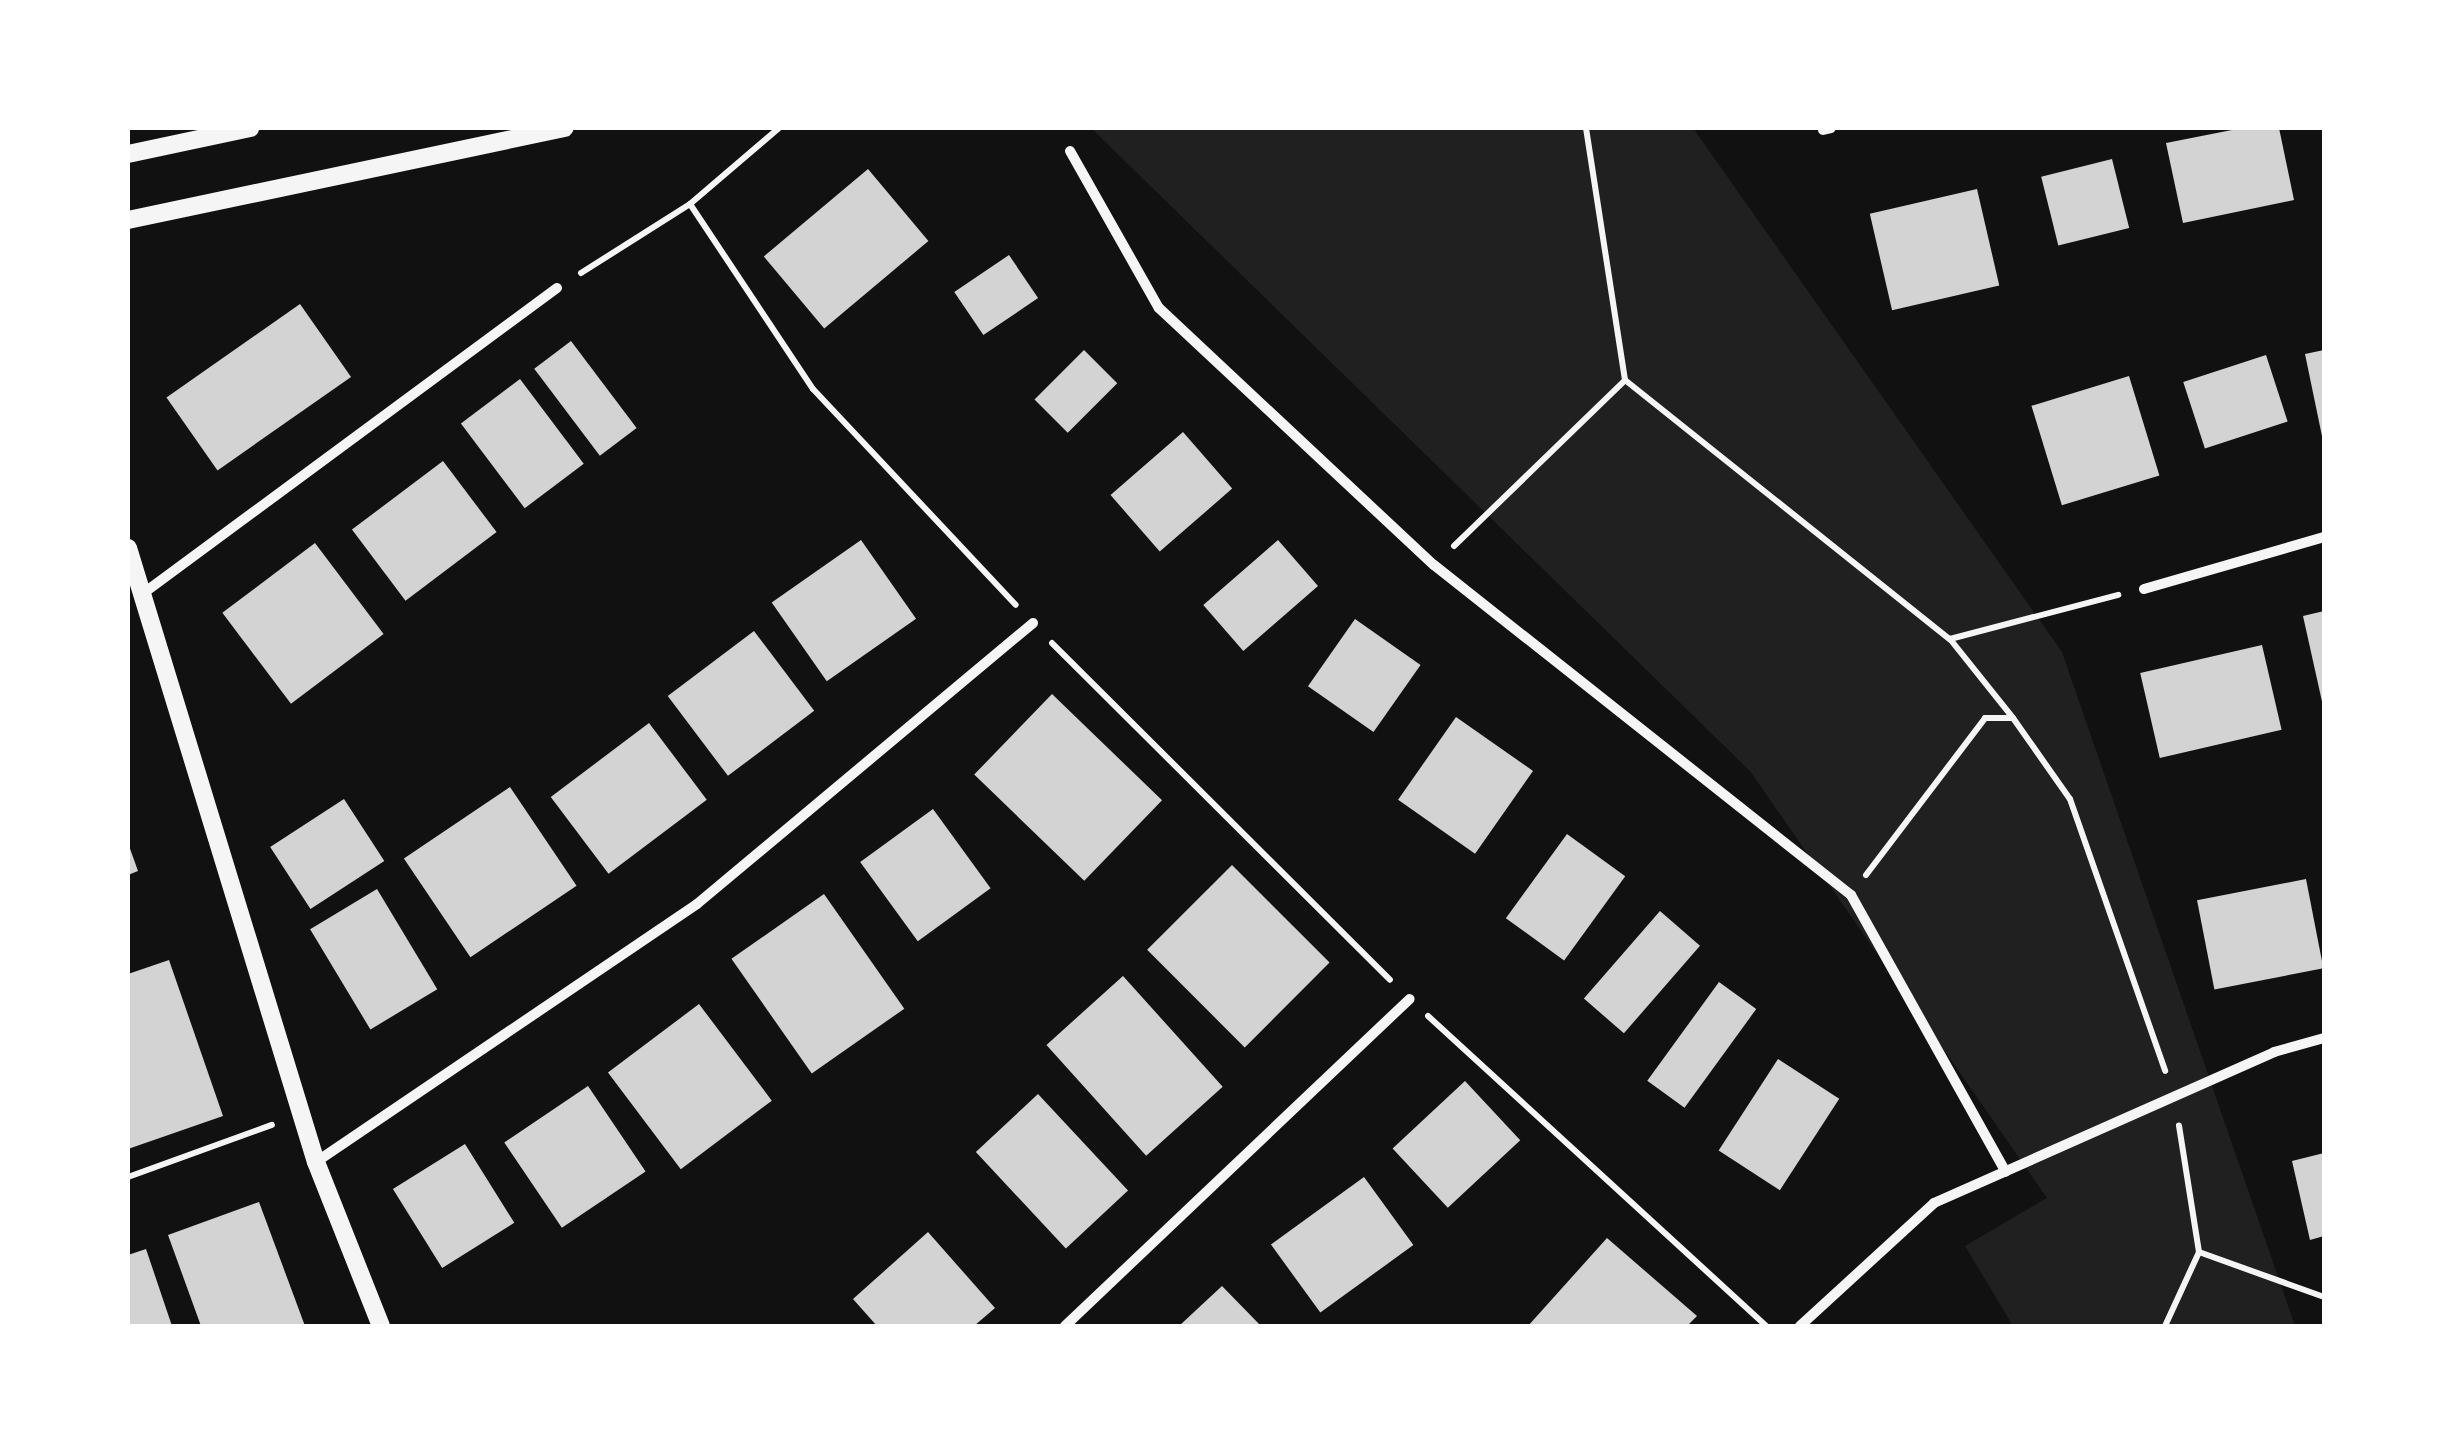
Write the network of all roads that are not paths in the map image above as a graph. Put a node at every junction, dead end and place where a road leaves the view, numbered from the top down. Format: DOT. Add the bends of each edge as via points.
graph roads {
  1 [pos="250,128"];
  2 [pos="564,128"];
  3 [pos="1070,151"];
  4 [pos="128,154"];
  5 [pos="128,220"];
  6 [pos="557,288"];
  7 [pos="2324,537"];
  8 [pos="128,548"];
  9 [pos="2144,588"];
  10 [pos="142,596"];
  11 [pos="1033,623"];
  12 [pos="1409,998"];
  13 [pos="2324,1038"];
  14 [pos="316,1162"];
  15 [pos="2006,1172"];
  16 [pos="381,1326"];
  17 [pos="1065,1326"];
  18 [pos="1800,1326"];
  1 -- 4 [label="street"];
  2 -- 5 [label="street"];
  3 -- 15 [label="street" via="1159,308 1434,566 1851,895"];
  6 -- 10 [label="street"];
  7 -- 9 [label="street"];
  8 -- 10 [label="street"];
  10 -- 14 [label="street"];
  11 -- 14 [label="street" via="697,904"];
  12 -- 17 [label="street"];
  13 -- 15 [label="street"];
  14 -- 16 [label="street"];
  15 -- 18 [label="street" via="1934,1204"];
}
